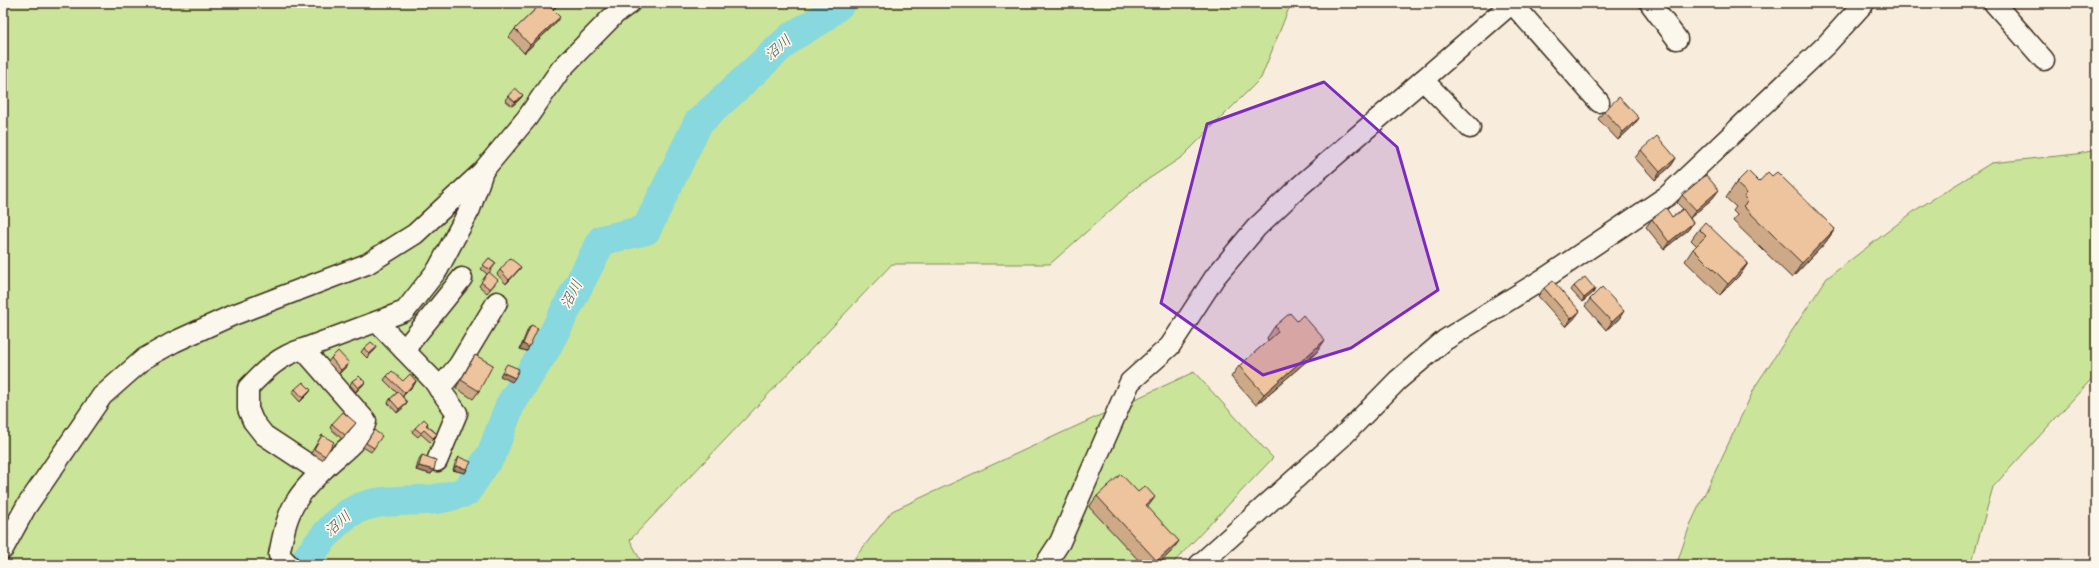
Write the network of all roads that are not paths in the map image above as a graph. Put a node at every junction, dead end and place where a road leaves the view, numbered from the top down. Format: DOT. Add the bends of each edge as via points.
graph roads {
  1 [pos="630,3"];
  2 [pos="1512,3"];
  3 [pos="1650,3"];
  4 [pos="1864,3"];
  5 [pos="1994,3"];
  6 [pos="1677,39"];
  7 [pos="2044,60"];
  8 [pos="1423,80"];
  9 [pos="1599,102"];
  10 [pos="1470,128"];
  11 [pos="482,172"];
  12 [pos="462,278"];
  13 [pos="497,302"];
  14 [pos="377,322"];
  15 [pos="303,350"];
  16 [pos="404,350"];
  17 [pos="439,389"];
  18 [pos="437,462"];
  19 [pos="325,468"];
  20 [pos="3,550"];
  21 [pos="289,565"];
  22 [pos="1045,565"];
  23 [pos="1199,565"];
  1 -- 11 [label="street" via="615,14 561,69 527,118"];
  2 -- 8 [label="street"];
  2 -- 9 [label="street"];
  3 -- 6 [label="street"];
  4 -- 23 [label="street" via="1826,45 1667,196 1548,276 1445,340 1398,380 1342,437"];
  5 -- 7 [label="street"];
  8 -- 10 [label="street"];
  8 -- 22 [label="street" via="1300,186 1256,228 1215,277 1170,346 1130,382 1060,542"];
  11 -- 14 [label="street" via="470,209 438,270 405,311"];
  11 -- 20 [label="street" via="415,234 367,264 233,315 145,358 102,396 26,507"];
  12 -- 16 [label="street"];
  13 -- 17 [label="street" via="459,366"];
  14 -- 15 [label="street"];
  14 -- 16 [label="street"];
  15 -- 19 [label="street" via="366,421 355,440"];
  15 -- 19 [label="street" via="287,354 248,388 248,409 253,421 264,435 311,466"];
  16 -- 17 [label="street"];
  17 -- 18 [label="street" via="457,413"];
  19 -- 21 [label="street" via="297,499 286,521 279,555"];
}
